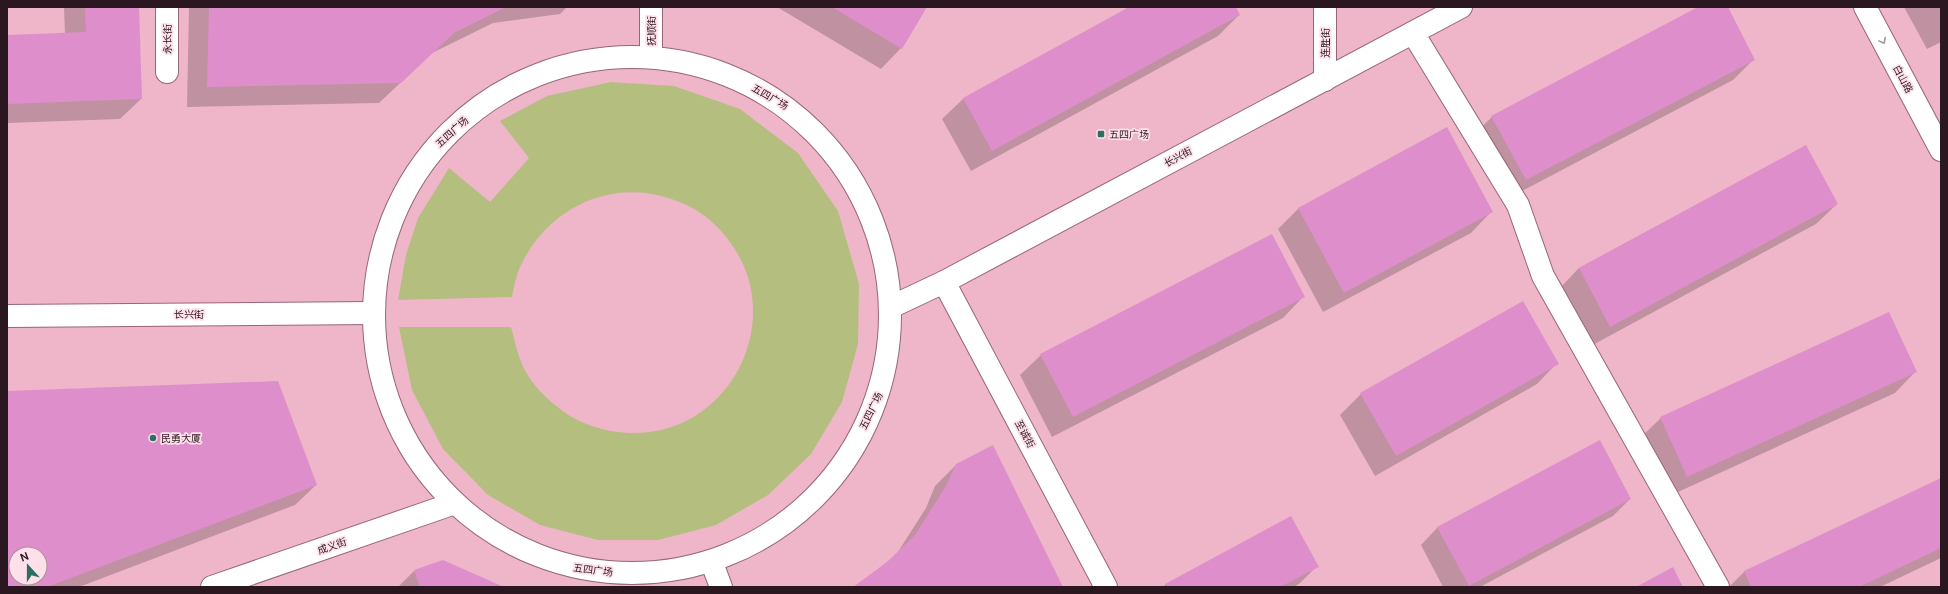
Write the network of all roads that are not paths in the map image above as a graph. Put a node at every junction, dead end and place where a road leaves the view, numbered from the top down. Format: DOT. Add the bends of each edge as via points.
graph roads {
  1 [pos="167,7"];
  2 [pos="651,7"];
  3 [pos="1325,7"];
  4 [pos="1461,7"];
  5 [pos="1865,7"];
  6 [pos="1413,32"];
  7 [pos="651,56"];
  8 [pos="167,72"];
  9 [pos="1325,80"];
  10 [pos="1941,150"];
  11 [pos="944,282"];
  12 [pos="893,306"];
  13 [pos="372,313"];
  14 [pos="7,316"];
  15 [pos="452,504"];
  16 [pos="712,563"];
  17 [pos="212,587"];
  18 [pos="721,587"];
  19 [pos="1106,587"];
  20 [pos="1718,587"];
  1 -- 8 [label="street, 永长街"];
  2 -- 7 [label="street, 抚顺街"];
  3 -- 9 [label="street, 连胜街"];
  4 -- 6 [label="street, 长兴街"];
  5 -- 10 [label="street, 白山路, one-way"];
  6 -- 9 [label="street, 长兴街"];
  6 -- 20 [label="street" via="1518,205 1544,276"];
  7 -- 12 [label="street, 五四广场" via="726,72 792,109 845,164 879,231"];
  7 -- 13 [label="street, 五四广场" via="567,63 560,66 490,98 427,155 386,229"];
  9 -- 11 [label="street, 长兴街"];
  11 -- 12 [label="street, 长兴街"];
  11 -- 19 [label="street, 至诚街"];
  12 -- 16 [label="street, 五四广场" via="882,389 845,464 787,524"];
  13 -- 14 [label="street, 长兴街"];
  13 -- 15 [label="street, 五四广场" via="380,383 408,448"];
  15 -- 16 [label="street, 五四广场" via="508,544 574,569 643,575"];
  15 -- 17 [label="street, 成义街"];
  16 -- 18 [label="street"];
}
